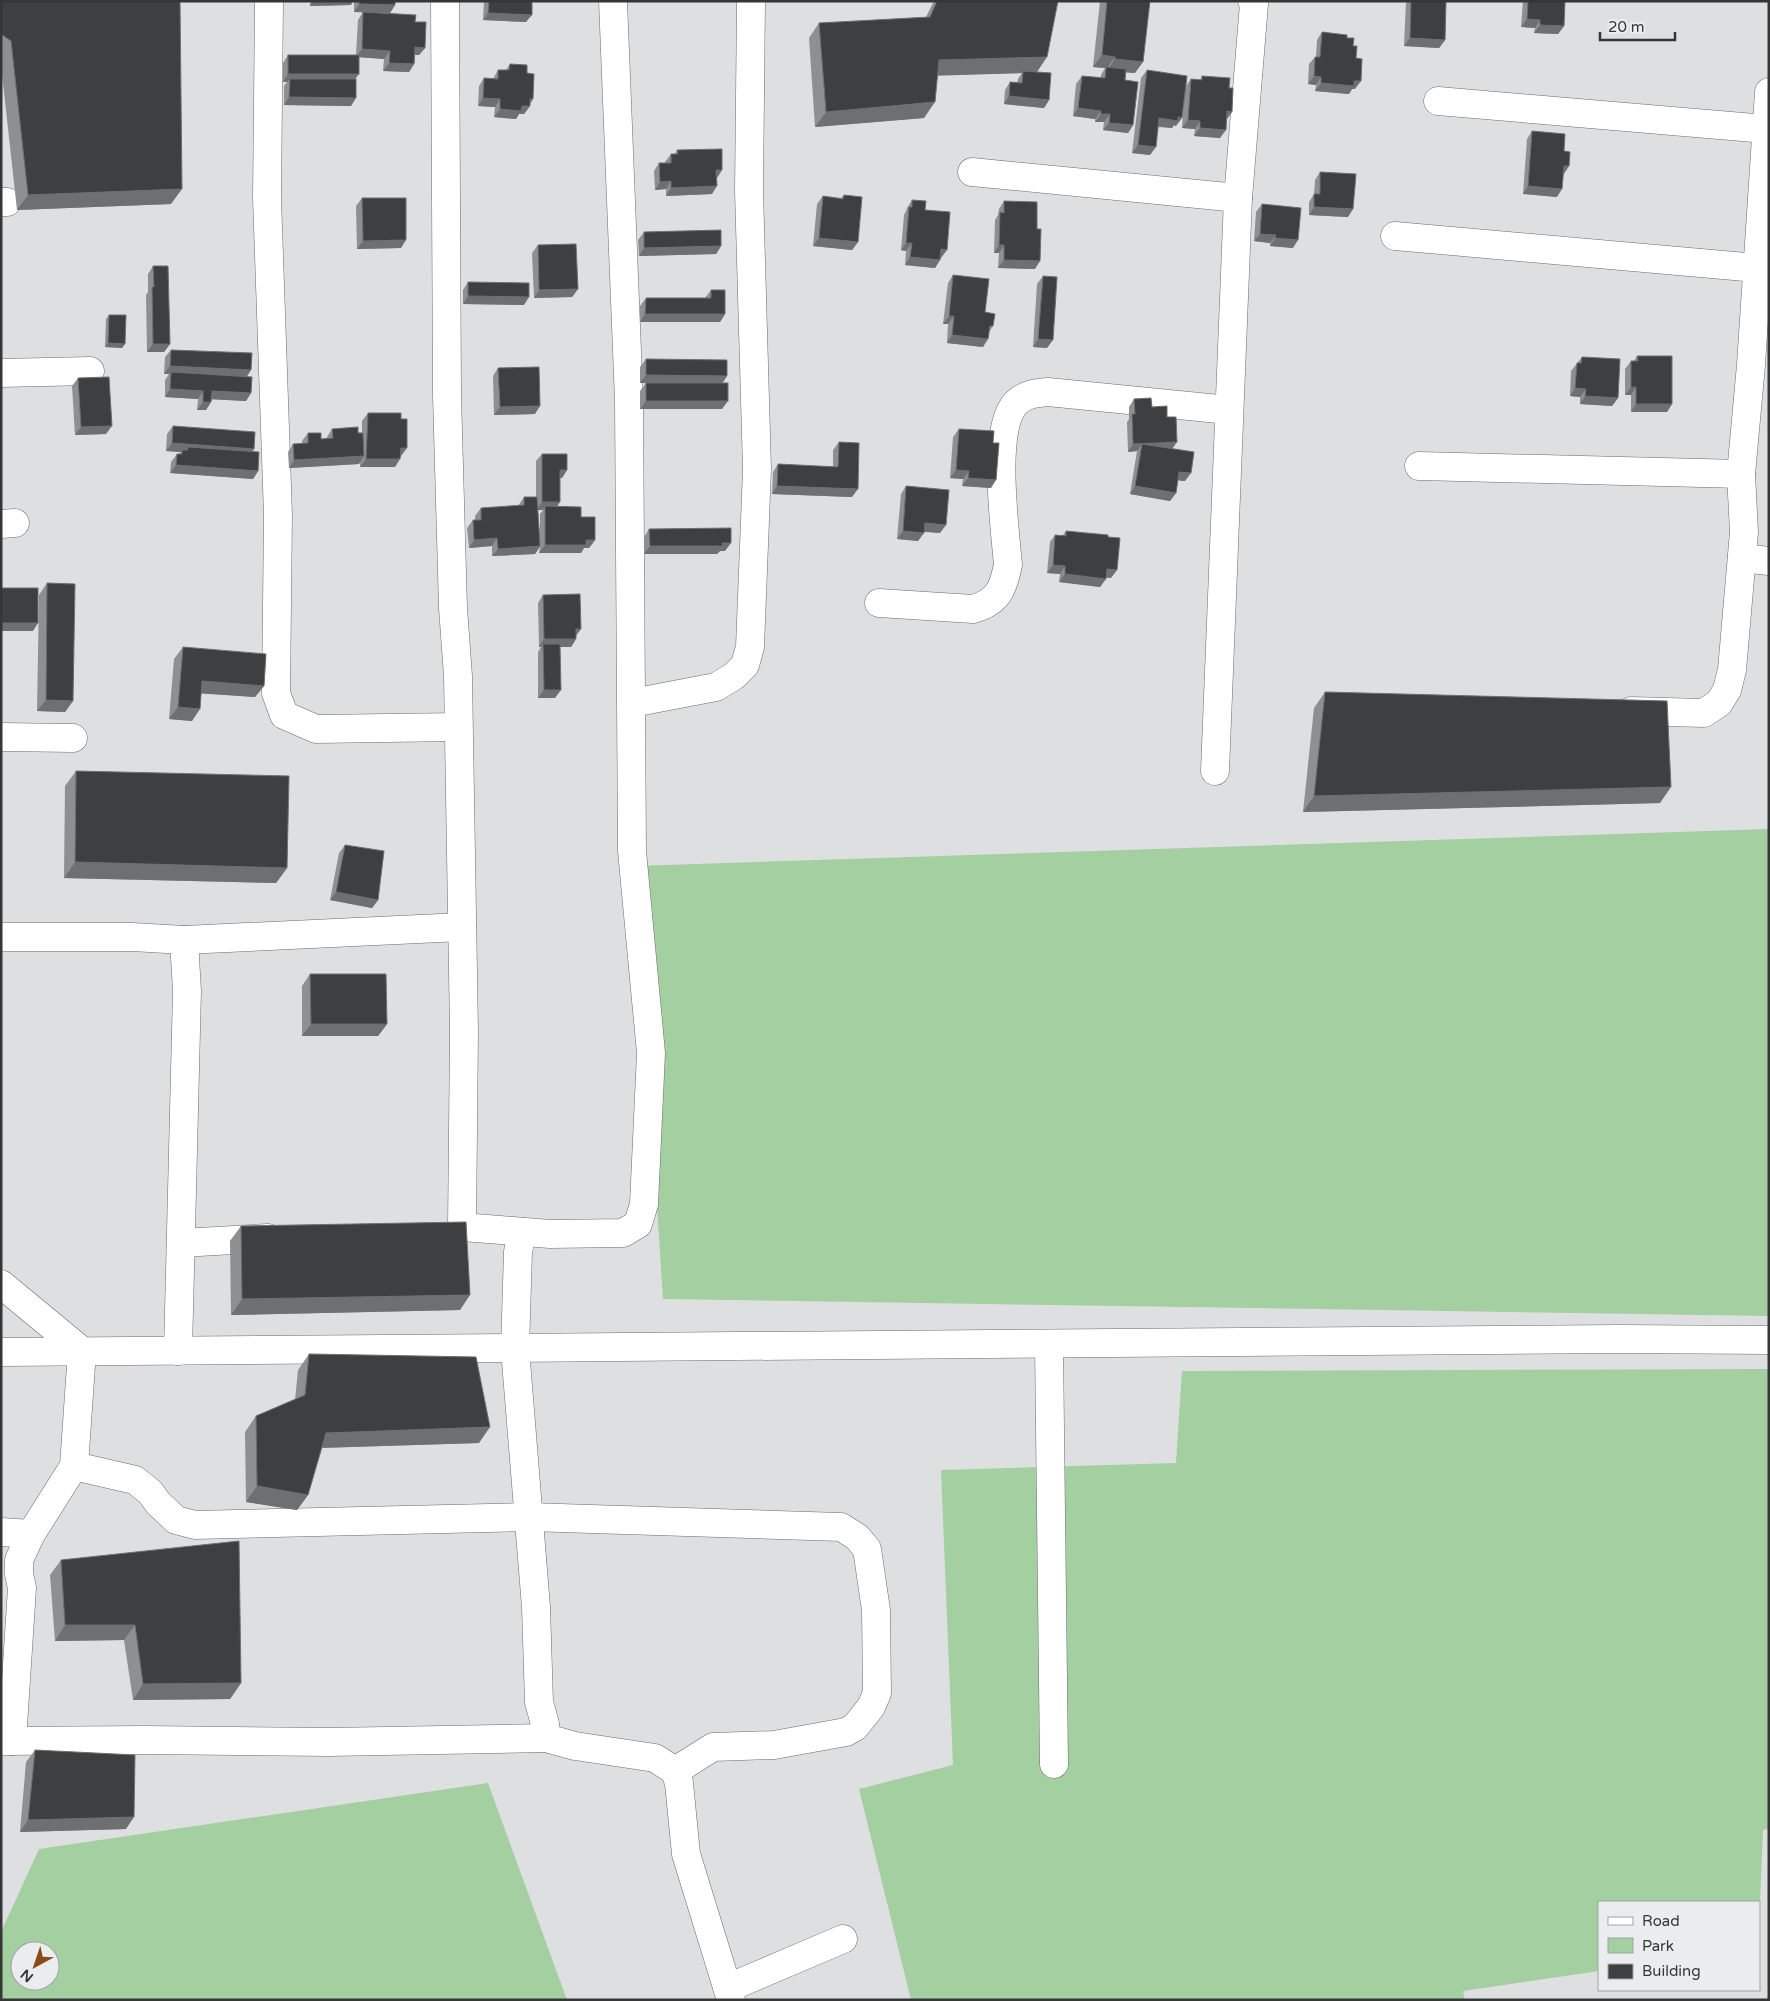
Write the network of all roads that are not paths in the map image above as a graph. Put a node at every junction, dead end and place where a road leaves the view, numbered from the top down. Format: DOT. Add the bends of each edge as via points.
graph roads {
  1 [pos="269,1"];
  2 [pos="445,1"];
  3 [pos="613,1"];
  4 [pos="751,1"];
  5 [pos="1252,1"];
  6 [pos="1769,92"];
  7 [pos="1438,101"];
  8 [pos="1766,129"];
  9 [pos="972,172"];
  10 [pos="1238,198"];
  11 [pos="1395,236"];
  12 [pos="1757,268"];
  13 [pos="1,372"];
  14 [pos="90,372"];
  15 [pos="1229,410"];
  16 [pos="1419,466"];
  17 [pos="1741,474"];
  18 [pos="1742,558"];
  19 [pos="1769,561"];
  20 [pos="879,603"];
  21 [pos="632,703"];
  22 [pos="1611,710"];
  23 [pos="458,727"];
  24 [pos="1,737"];
  25 [pos="73,738"];
  26 [pos="1216,771"];
  27 [pos="462,926"];
  28 [pos="1,937"];
  29 [pos="184,940"];
  30 [pos="462,1227"];
  31 [pos="433,1228"];
  32 [pos="522,1232"];
  33 [pos="297,1236"];
  34 [pos="181,1243"];
  35 [pos="1,1284"];
  36 [pos="1769,1340"];
  37 [pos="1048,1344"];
  38 [pos="515,1349"];
  39 [pos="178,1351"];
  40 [pos="1,1352"];
  41 [pos="82,1352"];
  42 [pos="74,1466"];
  43 [pos="529,1517"];
  44 [pos="1,1532"];
  45 [pos="31,1534"];
  46 [pos="546,1738"];
  47 [pos="7,1741"];
  48 [pos="1054,1764"];
  49 [pos="675,1771"];
  50 [pos="843,1939"];
  51 [pos="730,1994"];
  1 -- 23 [label="street" via="267,198 278,516 276,693 284,715 316,729"];
  2 -- 23 [label="street" via="447,395"];
  3 -- 21 [label="street" via="629,401"];
  4 -- 21 [label="street" via="748,191 757,469 750,647 745,666 716,687"];
  5 -- 10 [label="street"];
  6 -- 8 [label="street"];
  7 -- 8 [label="street"];
  8 -- 12 [label="street"];
  9 -- 10 [label="street"];
  10 -- 15 [label="street"];
  11 -- 12 [label="street"];
  12 -- 17 [label="street"];
  13 -- 14 [label="street"];
  15 -- 20 [label="street" via="1032,393 1016,403 1005,422 1001,455 1008,565 999,592 988,605 973,609"];
  15 -- 26 [label="street"];
  16 -- 17 [label="street"];
  17 -- 18 [label="street"];
  18 -- 19 [label="street"];
  18 -- 22 [label="street" via="1732,670 1727,690 1718,703 1704,713"];
  21 -- 32 [label="street" via="632,851 651,1053 644,1204 638,1224 623,1233"];
  23 -- 27 [label="street"];
  24 -- 25 [label="street"];
  27 -- 29 [label="street"];
  27 -- 30 [label="street"];
  28 -- 29 [label="street"];
  29 -- 34 [label="street" via="187,991"];
  30 -- 31 [label="street"];
  30 -- 32 [label="street"];
  32 -- 38 [label="street" via="518,1252"];
  33 -- 34 [label="street"];
  34 -- 39 [label="street"];
  35 -- 41 [label="street"];
  36 -- 37 [label="street"];
  37 -- 38 [label="street"];
  37 -- 48 [label="street"];
  38 -- 39 [label="street"];
  38 -- 43 [label="street"];
  39 -- 41 [label="street"];
  40 -- 41 [label="street"];
  41 -- 42 [label="street"];
  42 -- 43 [label="street" via="135,1480 176,1520 195,1525"];
  42 -- 45 [label="street"];
  43 -- 46 [label="street" via="539,1702"];
  43 -- 49 [label="street" via="841,1528 857,1537 867,1549 876,1610 877,1693 862,1720 846,1732 774,1746 713,1747"];
  44 -- 45 [label="street"];
  45 -- 47 [label="street" via="19,1560 22,1588"];
  46 -- 47 [label="street" via="329,1742"];
  46 -- 49 [label="street" via="574,1746 654,1758"];
  49 -- 51 [label="street" via="686,1854"];
  50 -- 51 [label="street"];
}
